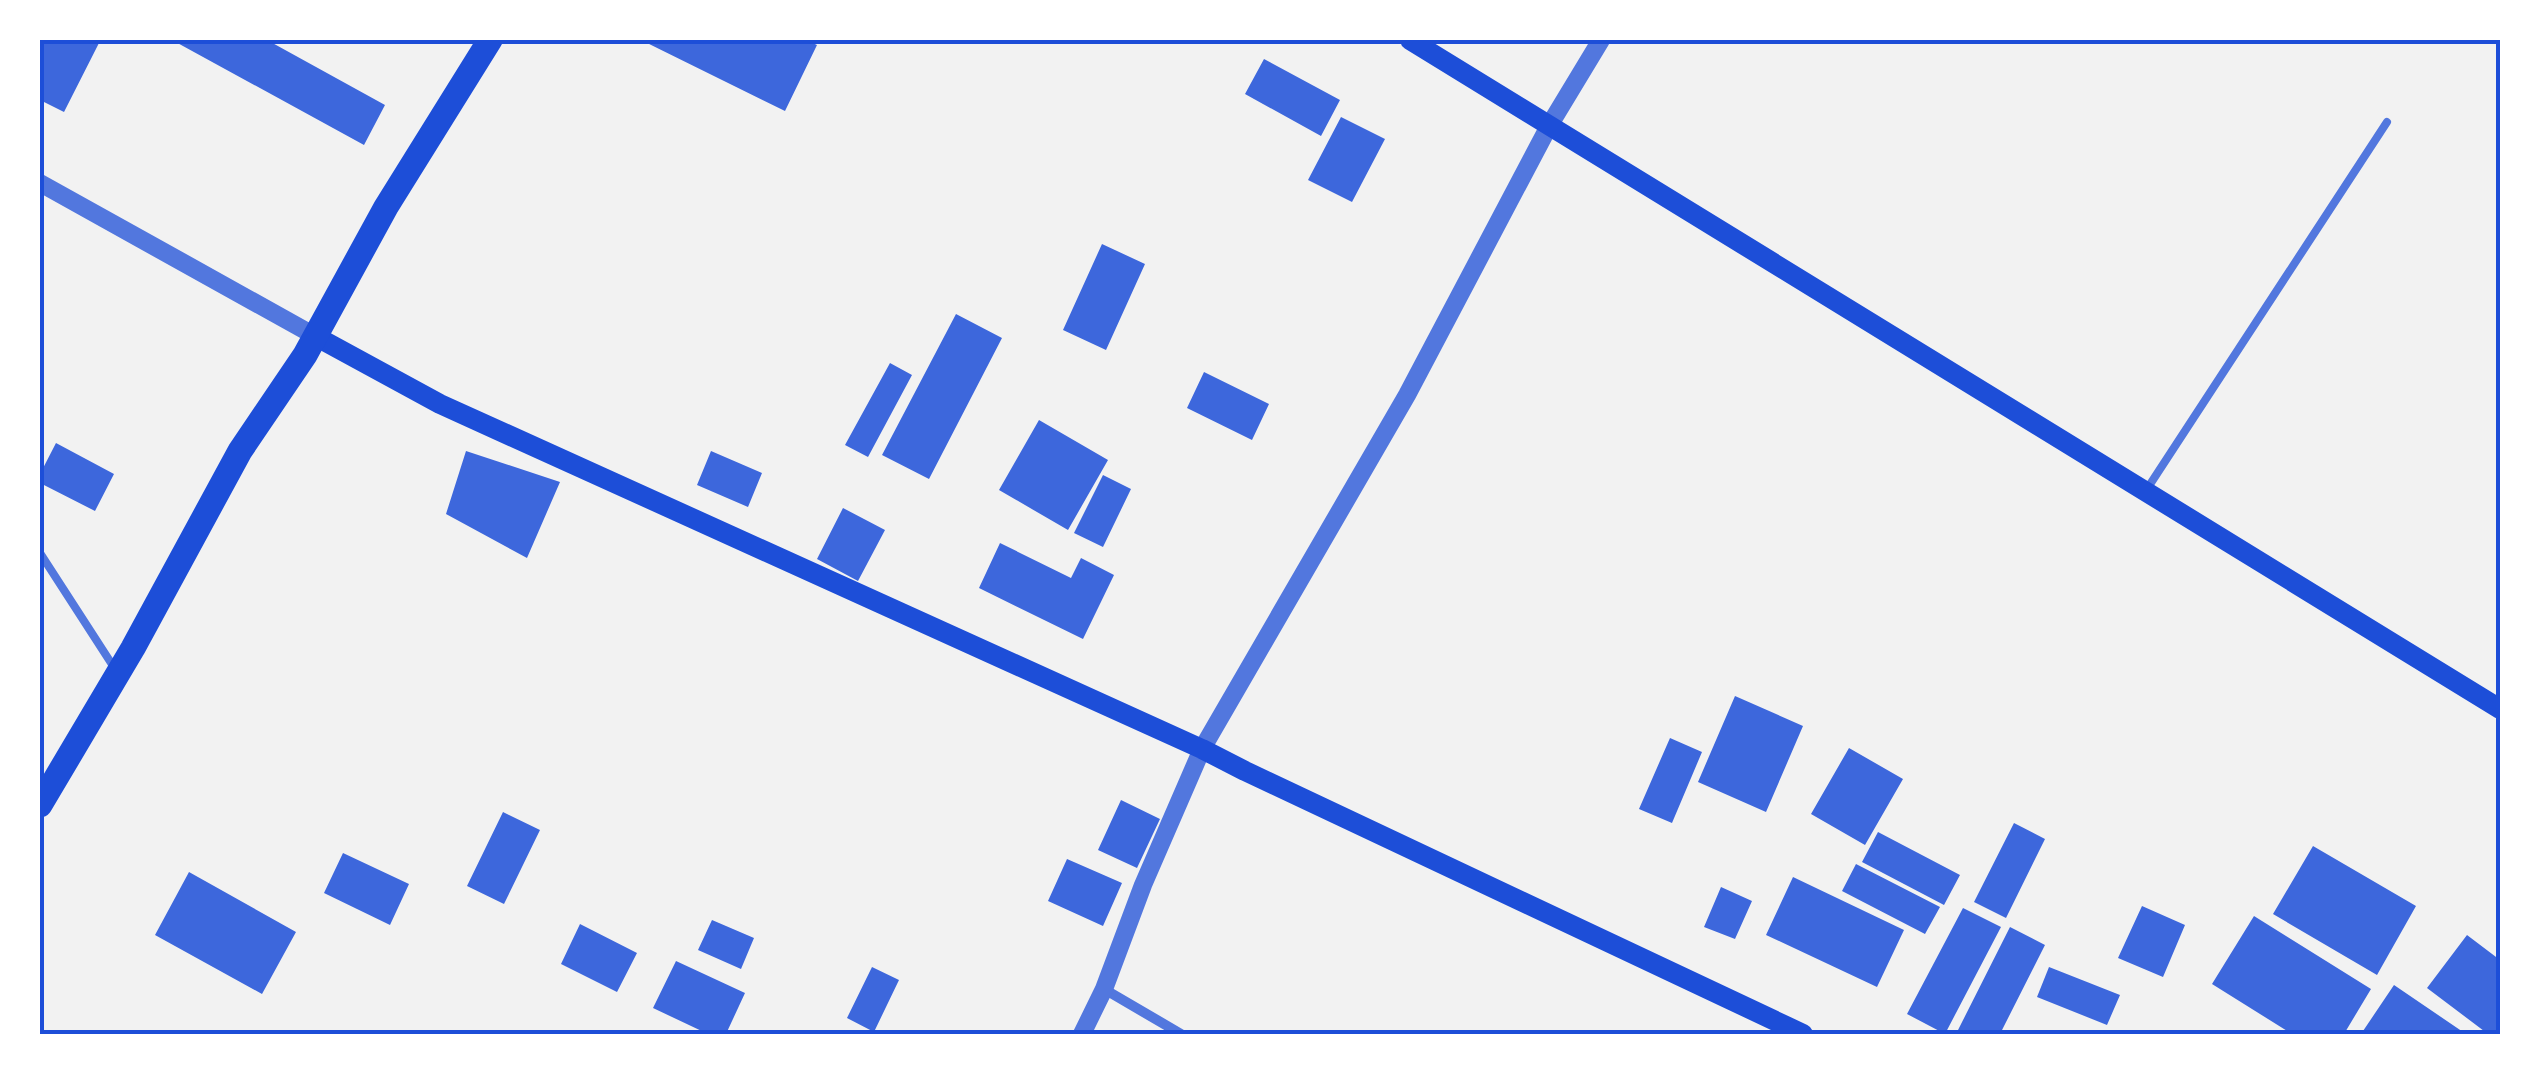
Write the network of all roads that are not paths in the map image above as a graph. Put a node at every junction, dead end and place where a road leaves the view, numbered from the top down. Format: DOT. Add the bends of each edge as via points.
graph roads {
  1 [pos="490,40"];
  2 [pos="1410,40"];
  3 [pos="1602,40"];
  4 [pos="2387,122"];
  5 [pos="1549,126"];
  6 [pos="40,183"];
  7 [pos="310,346"];
  8 [pos="2144,492"];
  9 [pos="40,553"];
  10 [pos="118,673"];
  11 [pos="2500,709"];
  12 [pos="1202,749"];
  13 [pos="40,805"];
  14 [pos="1104,989"];
  15 [pos="1082,1034"];
  16 [pos="1182,1034"];
  17 [pos="1803,1034"];
  1 -- 7 [label="main road"];
  2 -- 5 [label="main road"];
  3 -- 5 [label="street"];
  4 -- 8 [label="lane"];
  5 -- 8 [label="main road"];
  5 -- 12 [label="street" via="1407,395"];
  6 -- 7 [label="street"];
  7 -- 10 [label="main road" via="242,448"];
  7 -- 12 [label="main road"];
  8 -- 11 [label="main road"];
  9 -- 10 [label="lane"];
  10 -- 13 [label="main road"];
  12 -- 14 [label="street"];
  12 -- 17 [label="main road"];
  14 -- 15 [label="street"];
  14 -- 16 [label="street"];
}
